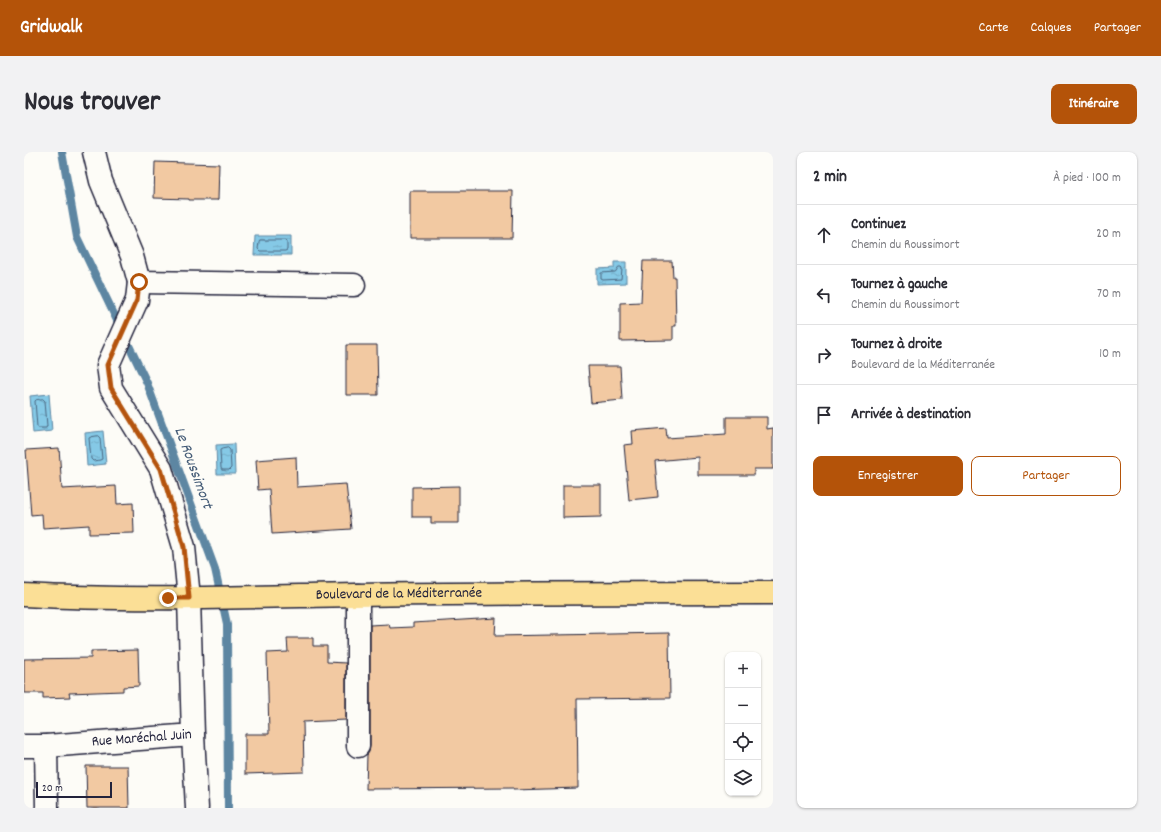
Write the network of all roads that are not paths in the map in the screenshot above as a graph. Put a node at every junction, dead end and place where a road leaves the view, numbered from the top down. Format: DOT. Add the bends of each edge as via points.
graph roads {
  1 [pos="94,152"];
  2 [pos="354,285"];
  3 [pos="138,291"];
  4 [pos="773,593"];
  5 [pos="24,595"];
  6 [pos="358,595"];
  7 [pos="197,598"];
  8 [pos="193,735"];
  9 [pos="24,746"];
  10 [pos="46,746"];
  11 [pos="358,746"];
  12 [pos="47,808"];
  13 [pos="197,808"];
  1 -- 3 [label="street" via="101,181 132,256"];
  2 -- 3 [label="street"];
  3 -- 7 [label="street, Rue Maréchal Juin" via="108,365 111,388 161,469"];
  4 -- 6 [label="main road, Boulevard de la Méditerranée"];
  5 -- 7 [label="main road, Boulevard de la Méditerranée"];
  6 -- 7 [label="main road, Boulevard de la Méditerranée"];
  6 -- 11 [label="street"];
  7 -- 8 [label="street, Rue Maréchal Juin"];
  8 -- 10 [label="street, Rue Maréchal Juin"];
  8 -- 13 [label="street"];
  9 -- 10 [label="street, Rue Maréchal Juin"];
  10 -- 12 [label="street"];
}
